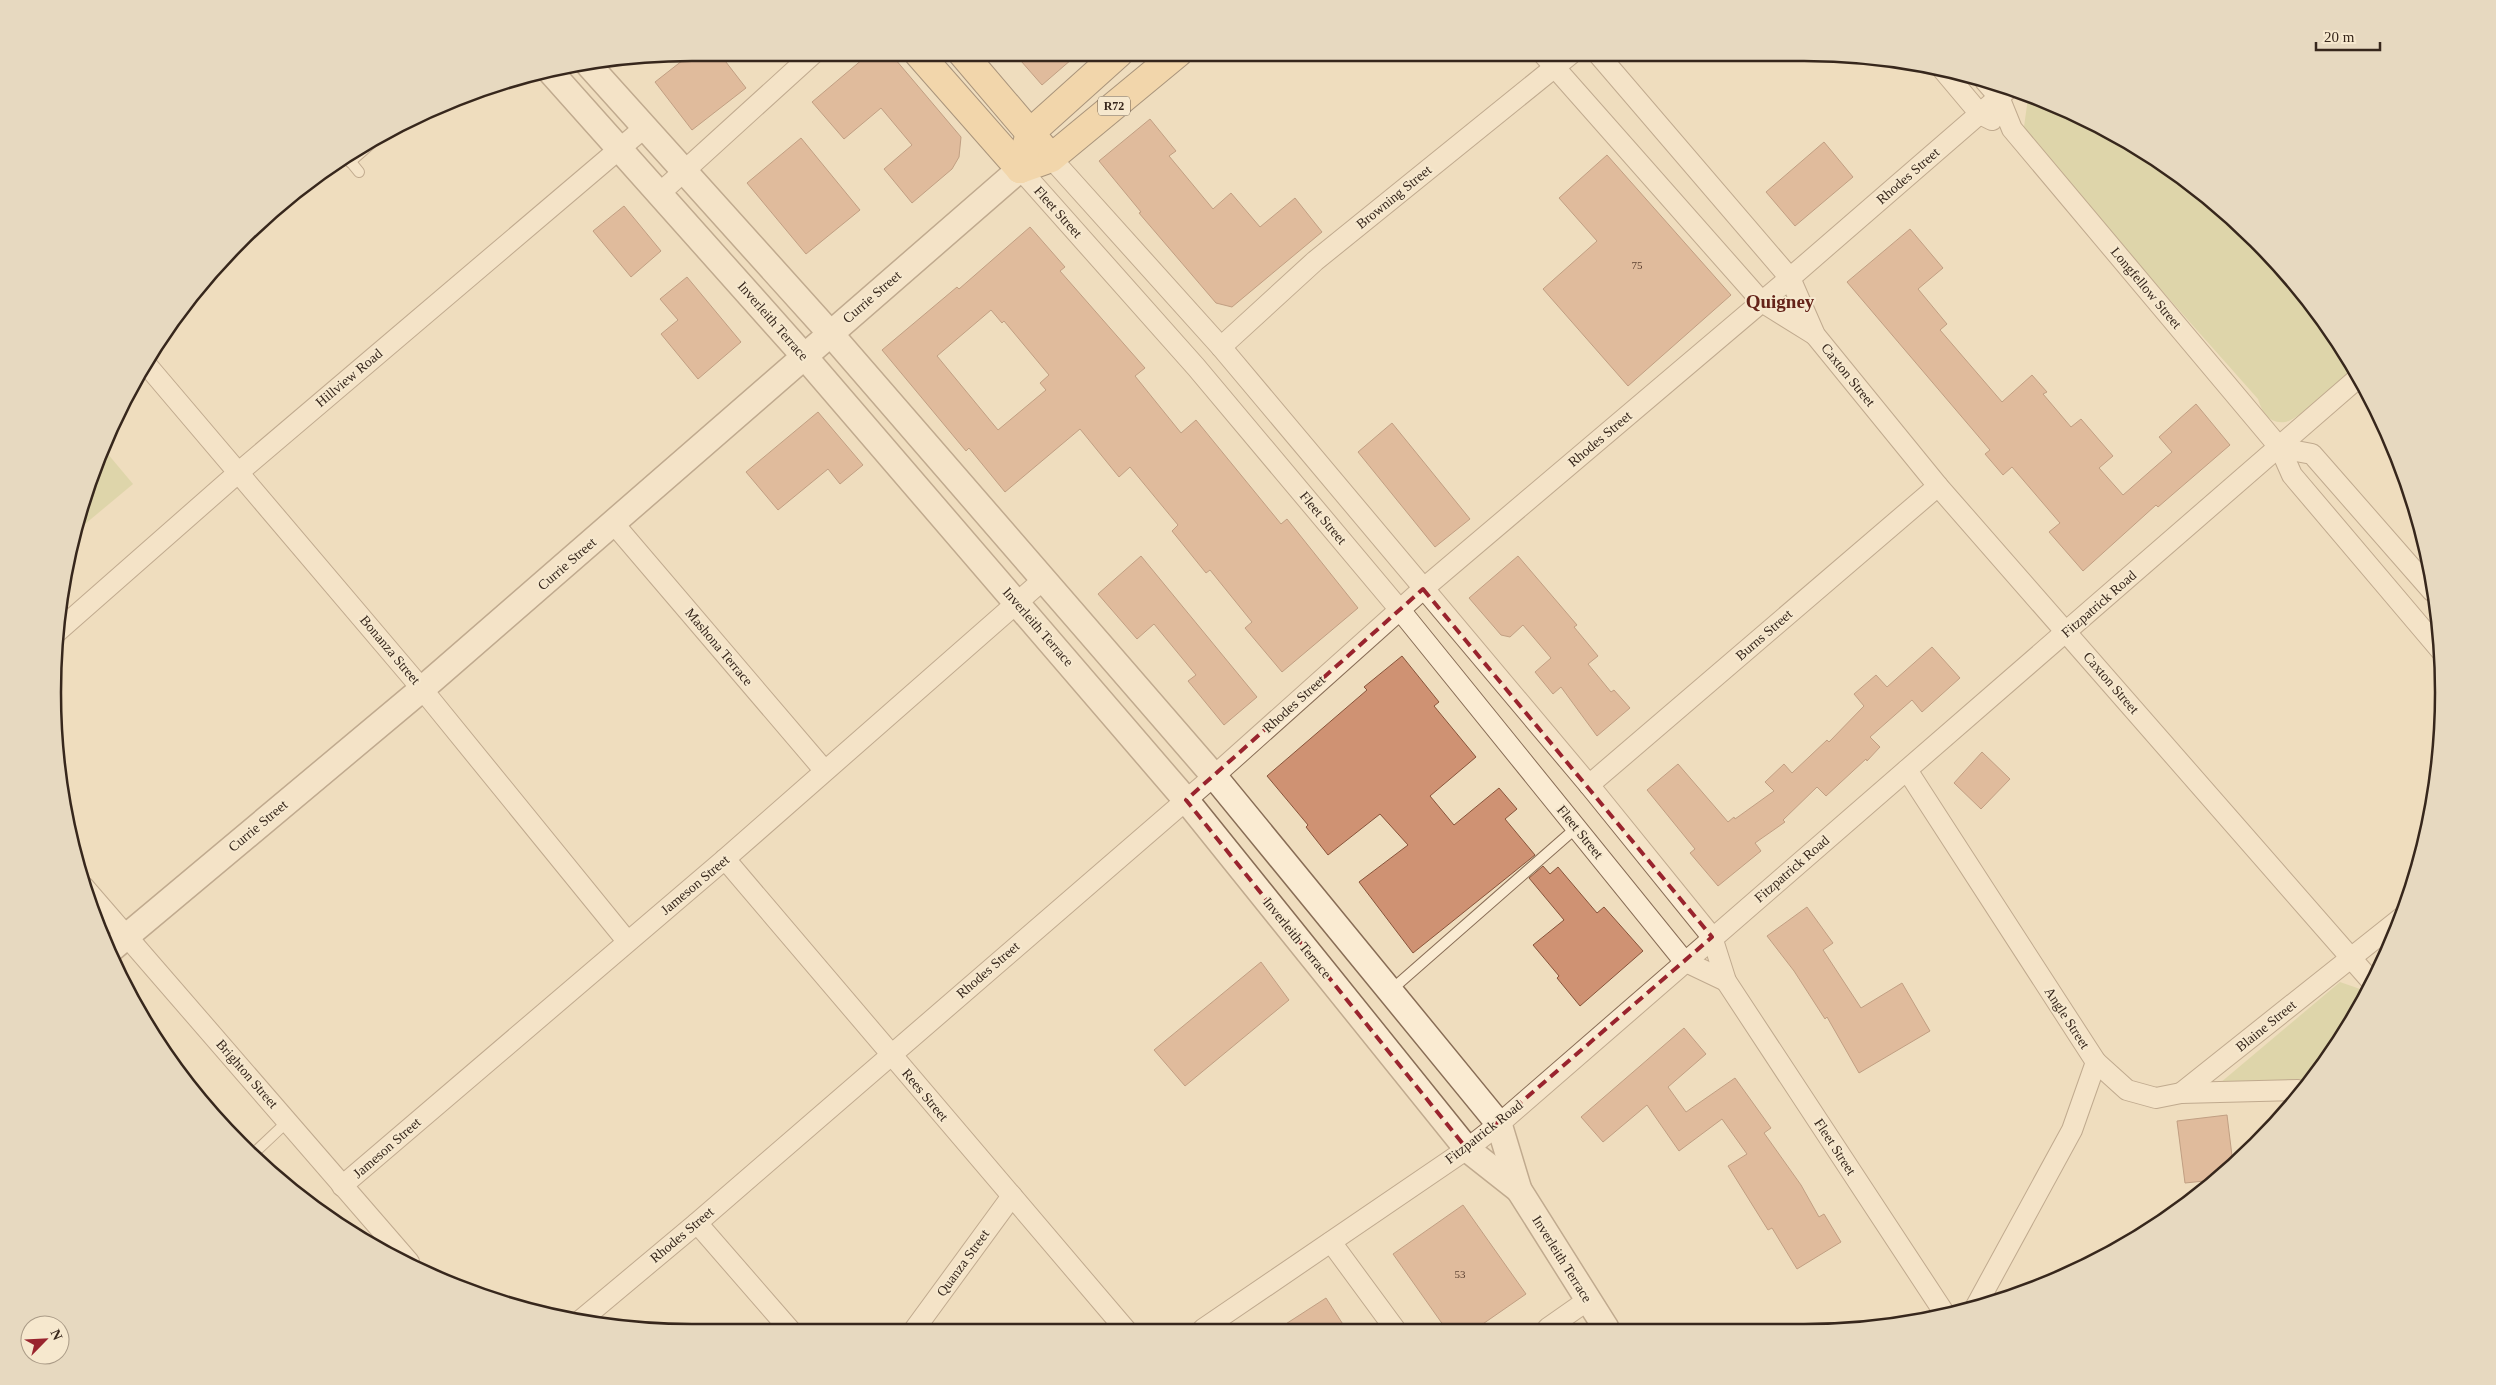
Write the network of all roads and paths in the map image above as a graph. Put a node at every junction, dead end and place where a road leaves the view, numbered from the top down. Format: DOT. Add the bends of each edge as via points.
graph roads {
  1 [pos="805,61"];
  2 [pos="925,61"];
  3 [pos="969,61"];
  4 [pos="1110,61"];
  5 [pos="1168,61"];
  6 [pos="1549,61"];
  7 [pos="1604,61"];
  8 [pos="593,70"];
  9 [pos="555,77"];
  10 [pos="1950,79"];
  11 [pos="2003,94"];
  12 [pos="1980,114"];
  13 [pos="644,128"];
  14 [pos="2012,129"];
  15 [pos="1030,133"];
  16 [pos="618,149"];
  17 [pos="1051,158"];
  18 [pos="351,162"];
  19 [pos="1020,169"];
  20 [pos="684,171"];
  21 [pos="359,172"];
  22 [pos="660,193"];
  23 [pos="1790,278"];
  24 [pos="1762,302"];
  25 [pos="830,333"];
  26 [pos="1815,334"];
  27 [pos="1222,348"];
  28 [pos="804,356"];
  29 [pos="151,369"];
  30 [pos="2353,382"];
  31 [pos="2280,448"];
  32 [pos="239,472"];
  33 [pos="1938,486"];
  34 [pos="614,524"];
  35 [pos="1044,580"];
  36 [pos="2425,583"];
  37 [pos="1423,589"];
  38 [pos="1017,603"];
  39 [pos="1400,610"];
  40 [pos="66,624"];
  41 [pos="2066,632"];
  42 [pos="2432,640"];
  43 [pos="422,689"];
  44 [pos="824,770"];
  45 [pos="1907,770"];
  46 [pos="1214,776"];
  47 [pos="1589,785"];
  48 [pos="1186,800"];
  49 [pos="1576,828"];
  50 [pos="725,859"];
  51 [pos="105,924"];
  52 [pos="2389,927"];
  53 [pos="1712,937"];
  54 [pos="627,941"];
  55 [pos="117,944"];
  56 [pos="2351,958"];
  57 [pos="1684,960"];
  58 [pos="2367,977"];
  59 [pos="1726,981"];
  60 [pos="1390,991"];
  61 [pos="890,1054"];
  62 [pos="2096,1062"];
  63 [pos="2293,1090"];
  64 [pos="2181,1094"];
  65 [pos="288,1121"];
  66 [pos="1499,1124"];
  67 [pos="1467,1149"];
  68 [pos="258,1150"];
  69 [pos="342,1186"];
  70 [pos="1519,1190"];
  71 [pos="1012,1196"];
  72 [pos="697,1223"];
  73 [pos="1331,1242"];
  74 [pos="400,1252"];
  75 [pos="1980,1298"];
  76 [pos="1588,1300"];
  77 [pos="1941,1308"];
  78 [pos="587,1315"];
  79 [pos="785,1324"];
  80 [pos="918,1324"];
  81 [pos="1121,1324"];
  82 [pos="1210,1324"];
  83 [pos="1390,1324"];
  84 [pos="1554,1324"];
  85 [pos="1603,1324"];
  1 -- 20 [label="street"];
  2 -- 19 [label="main road, Fleet Street"];
  3 -- 15 [label="main road, Fleet Street"];
  4 -- 15 [label="main road, R72"];
  5 -- 17 [label="main road, Currie Street / R72"];
  6 -- 24 [label="street, Caxton Street"];
  6 -- 27 [label="street, Browning Street" via="1315,261"];
  7 -- 23 [label="street, Caxton Street"];
  8 -- 13 [label="street, Inverleith Terrace"];
  9 -- 16 [label="street, Inverleith Terrace"];
  10 -- 12 [label="street, Longfellow Street"];
  11 -- 12 [label="street, Rhodes Street"];
  11 -- 14 [label="street, Longfellow Street"];
  12 -- 14 [label="street, Longfellow Street"];
  12 -- 23 [label="street, Rhodes Street"];
  13 -- 16 [label="street, Hillview Road"];
  13 -- 20 [label="street, Inverleith Terrace"];
  14 -- 31 [label="street, Longfellow Street"];
  15 -- 17 [label="main road, Fleet Street"];
  15 -- 19 [label="main road"];
  16 -- 22 [label="street, Inverleith Terrace"];
  16 -- 32 [label="street, Hillview Road"];
  17 -- 19 [label="main road, Currie Street"];
  17 -- 27 [label="street, Fleet Street"];
  18 -- 21 [label="lane"];
  19 -- 25 [label="street, Currie Street"];
  19 -- 39 [label="street, Fleet Street" via="1196,367"];
  20 -- 22 [label="street"];
  20 -- 25 [label="street, Inverleith Terrace"];
  22 -- 28 [label="street, Inverleith Terrace"];
  23 -- 24 [label="street, Rhodes Street"];
  23 -- 26 [label="street, Caxton Street"];
  24 -- 26 [label="street, Caxton Street"];
  24 -- 37 [label="street, Rhodes Street"];
  25 -- 28 [label="street, Currie Street"];
  25 -- 35 [label="street, Inverleith Terrace"];
  26 -- 33 [label="street, Caxton Street"];
  27 -- 37 [label="street, Fleet Street"];
  28 -- 34 [label="street, Currie Street"];
  28 -- 38 [label="street, Inverleith Terrace"];
  29 -- 32 [label="street, Bonanza Street"];
  30 -- 31 [label="street, Fitzpatrick Road"];
  31 -- 36 [label="street" via="2312,454"];
  31 -- 41 [label="street, Fitzpatrick Road"];
  31 -- 42 [label="street, Longfellow Street" via="2292,475"];
  32 -- 40 [label="street, Hillview Road"];
  32 -- 43 [label="street, Bonanza Street"];
  33 -- 41 [label="street, Caxton Street"];
  33 -- 47 [label="street, Burns Street"];
  34 -- 43 [label="street, Currie Street"];
  34 -- 44 [label="street, Mashona Terrace"];
  35 -- 38 [label="street, Jameson Street"];
  35 -- 46 [label="street, Inverleith Terrace"];
  37 -- 39 [label="street, Rhodes Street"];
  37 -- 47 [label="street, Fleet Street"];
  38 -- 44 [label="street, Jameson Street"];
  38 -- 48 [label="street, Inverleith Terrace"];
  39 -- 46 [label="street, Rhodes Street"];
  39 -- 49 [label="street, Fleet Street"];
  41 -- 45 [label="street, Fitzpatrick Road"];
  41 -- 56 [label="street, Caxton Street"];
  43 -- 54 [label="street, Bonanza Street"];
  43 -- 55 [label="street, Currie Street"];
  44 -- 50 [label="street, Jameson Street"];
  45 -- 53 [label="street, Fitzpatrick Road"];
  45 -- 62 [label="street, Angle Street"];
  46 -- 48 [label="street, Rhodes Street"];
  46 -- 60 [label="street, Inverleith Terrace"];
  47 -- 53 [label="street, Fleet Street"];
  48 -- 61 [label="street, Rhodes Street"];
  48 -- 67 [label="street, Inverleith Terrace"];
  49 -- 57 [label="street, Fleet Street"];
  49 -- 60 [label="lane"];
  50 -- 54 [label="street, Jameson Street"];
  50 -- 61 [label="street, Rees Street"];
  51 -- 55 [label="street, Brighton Street"];
  52 -- 56 [label="street, Blaine Street"];
  53 -- 57 [label="street, Fitzpatrick Road"];
  53 -- 59 [label="street, Fleet Street"];
  54 -- 69 [label="street, Jameson Street"];
  55 -- 65 [label="street, Brighton Street"];
  56 -- 58 [label="street, Caxton Street"];
  56 -- 64 [label="street, Blaine Street"];
  57 -- 59 [label="street, Fleet Street"];
  57 -- 66 [label="street, Fitzpatrick Road"];
  59 -- 77 [label="street, Fleet Street"];
  60 -- 66 [label="street, Inverleith Terrace"];
  61 -- 71 [label="street, Rees Street"];
  61 -- 72 [label="street, Rhodes Street"];
  62 -- 64 [label="street, Blaine Street" via="2127,1090 2156,1098"];
  62 -- 75 [label="street, Angle Street" via="2072,1130"];
  63 -- 64 [label="street, Blaine Street"];
  65 -- 68 [label="lane"];
  65 -- 69 [label="street, Brighton Street"];
  66 -- 67 [label="street, Fitzpatrick Road"];
  66 -- 70 [label="street, Inverleith Terrace"];
  67 -- 70 [label="street, Inverleith Terrace"];
  67 -- 73 [label="street, Fitzpatrick Road"];
  69 -- 74 [label="street, Brighton Street"];
  70 -- 76 [label="street, Inverleith Terrace"];
  71 -- 80 [label="street, Quanza Street"];
  71 -- 81 [label="street, Rees Street"];
  72 -- 78 [label="street, Rhodes Street"];
  72 -- 79 [label="street"];
  73 -- 82 [label="street, Fitzpatrick Road"];
  73 -- 83 [label="street"];
  76 -- 84 [label="street"];
  76 -- 85 [label="street, Inverleith Terrace"];
}
